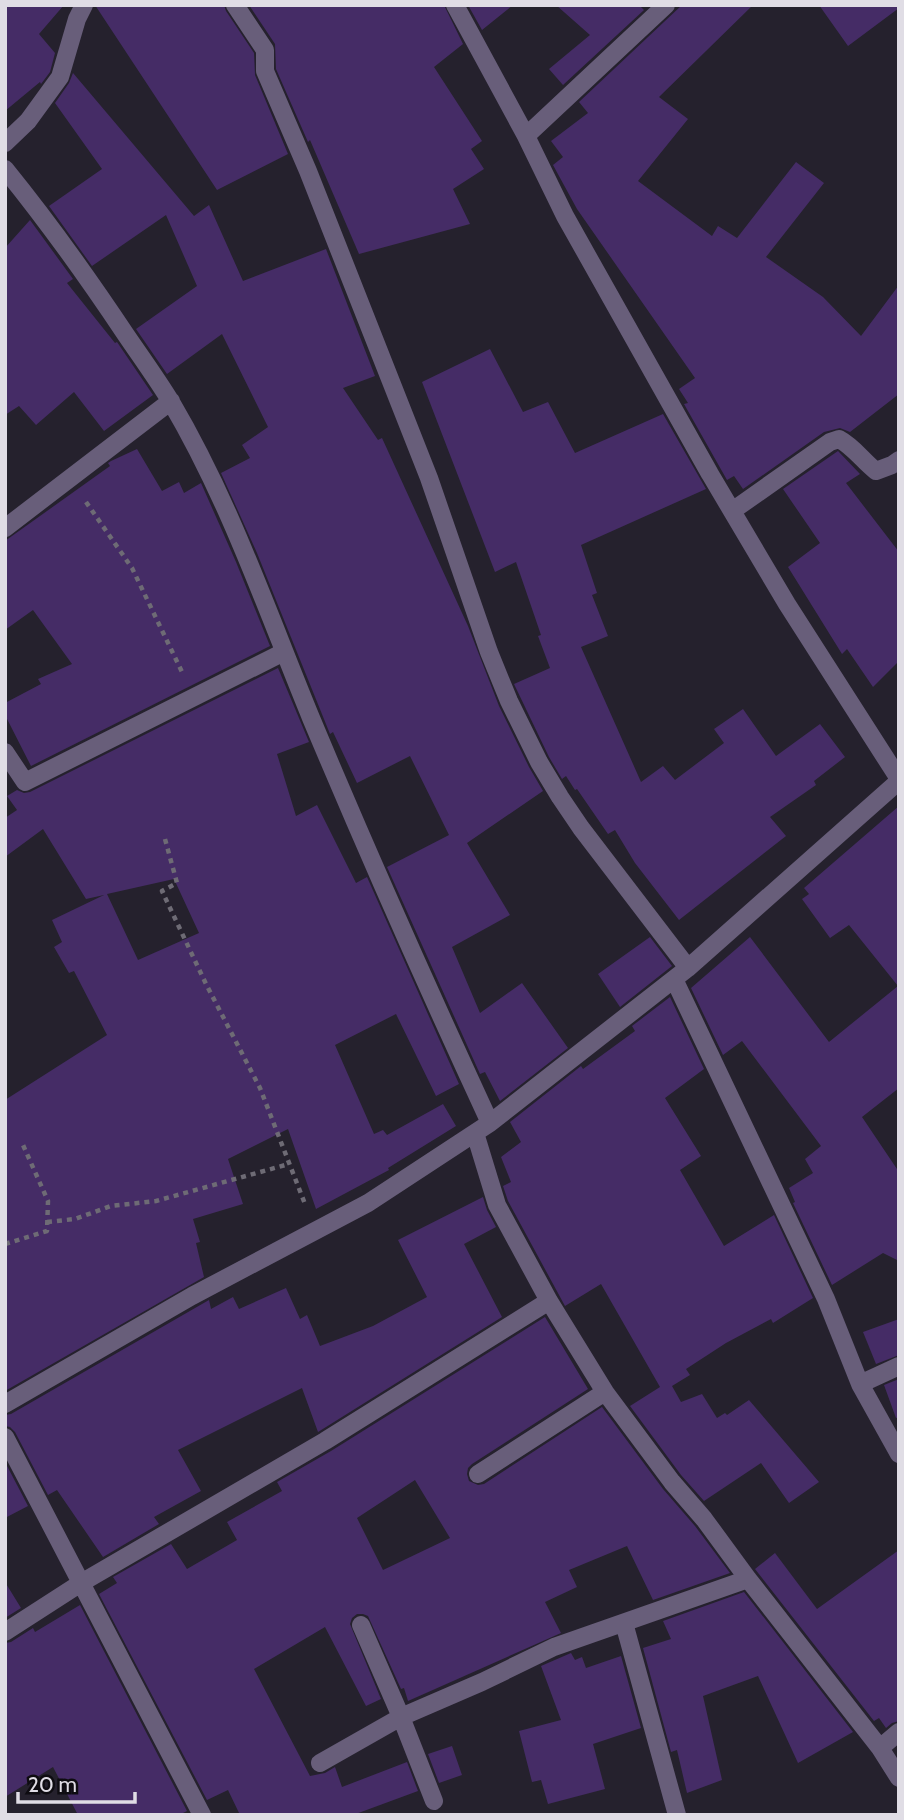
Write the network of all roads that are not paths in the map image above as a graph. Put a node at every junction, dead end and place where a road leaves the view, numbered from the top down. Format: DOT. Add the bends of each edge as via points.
graph roads {
  1 [pos="84,5"];
  2 [pos="235,5"];
  3 [pos="455,5"];
  4 [pos="666,5"];
  5 [pos="526,136"];
  6 [pos="5,143"];
  7 [pos="5,169"];
  8 [pos="171,401"];
  9 [pos="899,460"];
  10 [pos="732,511"];
  11 [pos="5,528"];
  12 [pos="284,652"];
  13 [pos="5,752"];
  14 [pos="899,780"];
  15 [pos="681,973"];
  16 [pos="482,1128"];
  17 [pos="548,1301"];
  18 [pos="899,1366"];
  19 [pos="860,1384"];
  20 [pos="605,1392"];
  21 [pos="5,1404"];
  22 [pos="5,1437"];
  23 [pos="899,1454"];
  24 [pos="478,1474"];
  25 [pos="748,1579"];
  26 [pos="81,1583"];
  27 [pos="624,1623"];
  28 [pos="361,1625"];
  29 [pos="5,1632"];
  30 [pos="401,1717"];
  31 [pos="899,1732"];
  32 [pos="880,1748"];
  33 [pos="320,1763"];
  34 [pos="899,1779"];
  35 [pos="434,1801"];
  36 [pos="202,1815"];
  37 [pos="677,1815"];
  1 -- 6 [label="street" via="60,77 29,121"];
  2 -- 15 [label="street" via="265,50 265,71 429,478 509,701 560,797"];
  3 -- 5 [label="street"];
  4 -- 5 [label="street"];
  5 -- 10 [label="street" via="565,216"];
  7 -- 8 [label="street" via="101,297"];
  8 -- 11 [label="street"];
  8 -- 12 [label="street" via="215,485"];
  9 -- 10 [label="street" via="877,471 839,439"];
  10 -- 14 [label="street"];
  12 -- 13 [label="street" via="24,782"];
  12 -- 16 [label="street"];
  14 -- 15 [label="street"];
  15 -- 16 [label="street"];
  15 -- 19 [label="street"];
  16 -- 17 [label="street" via="497,1205"];
  16 -- 21 [label="street" via="368,1203 192,1296"];
  17 -- 20 [label="street"];
  17 -- 26 [label="street" via="325,1441"];
  18 -- 19 [label="street"];
  19 -- 23 [label="street"];
  20 -- 24 [label="street"];
  20 -- 25 [label="street"];
  22 -- 26 [label="street"];
  25 -- 27 [label="street"];
  25 -- 32 [label="street"];
  26 -- 29 [label="street"];
  26 -- 36 [label="street"];
  27 -- 30 [label="street" via="554,1647"];
  27 -- 37 [label="street"];
  28 -- 30 [label="street"];
  30 -- 33 [label="street"];
  30 -- 35 [label="street"];
  31 -- 32 [label="street"];
  32 -- 34 [label="street"];
}
